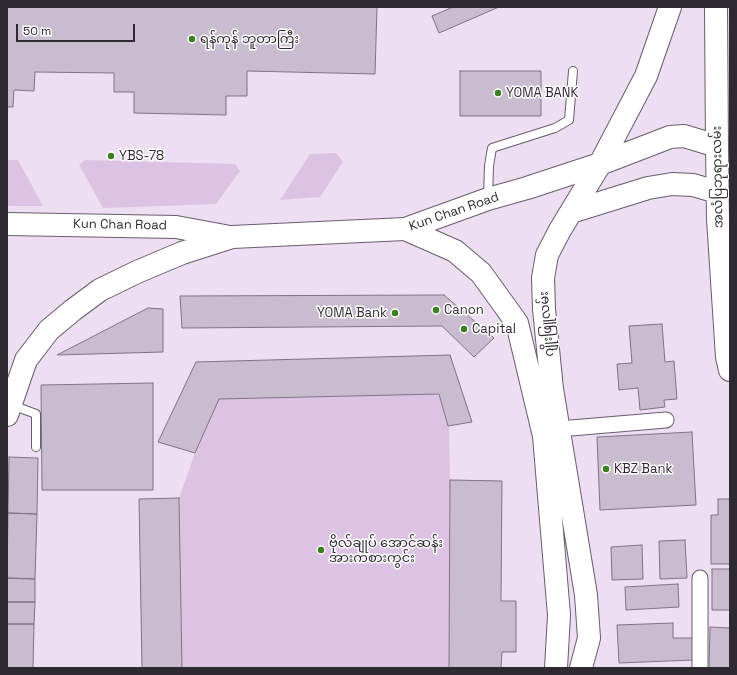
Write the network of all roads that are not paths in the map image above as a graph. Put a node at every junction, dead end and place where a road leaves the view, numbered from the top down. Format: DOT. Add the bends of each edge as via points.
graph roads {
  1 [pos="670,7"];
  2 [pos="716,7"];
  3 [pos="573,71"];
  4 [pos="721,154"];
  5 [pos="600,164"];
  6 [pos="717,192"];
  7 [pos="488,200"];
  8 [pos="571,212"];
  9 [pos="7,224"];
  10 [pos="405,229"];
  11 [pos="232,237"];
  12 [pos="730,370"];
  13 [pos="14,377"];
  14 [pos="8,410"];
  15 [pos="666,420"];
  16 [pos="559,428"];
  17 [pos="36,447"];
  18 [pos="700,578"];
  19 [pos="556,668"];
  20 [pos="581,668"];
  21 [pos="700,668"];
  1 -- 5 [label="main road, ဂျိုးဖြူလမ်း" via="646,76"];
  2 -- 4 [label="main road, အလံပြဘုရားလမ်း"];
  3 -- 7 [label="lane" via="570,120 554,128 492,148"];
  4 -- 5 [label="main road, Kun Chan Road" via="684,136 670,137"];
  4 -- 6 [label="main road, အလံပြဘုရားလမ်း"];
  5 -- 7 [label="main road, Kun Chan Road"];
  5 -- 8 [label="main road, ဂျိုးဖြူလမ်း"];
  6 -- 8 [label="main road" via="693,185 672,184 648,188"];
  6 -- 12 [label="main road, အလံပြဘုရားလမ်း"];
  7 -- 10 [label="main road, Kun Chan Road"];
  8 -- 16 [label="main road, ဂျိုးဖြူလမ်း" via="547,255 543,278 552,389"];
  9 -- 11 [label="main road, Kun Chan Road" via="176,227"];
  10 -- 11 [label="main road, Kun Chan Road"];
  10 -- 19 [label="main road" via="455,251 481,273 518,323 544,436 559,615"];
  11 -- 13 [label="main road, Kun Chan Road" via="182,253 100,290 49,330"];
  13 -- 14 [label="main road, Kun Chan Road"];
  14 -- 17 [label="lane" via="36,414"];
  15 -- 16 [label="street"];
  16 -- 20 [label="main road, ဂျိုးဖြူလမ်း" via="586,595 589,638"];
  18 -- 21 [label="street"];
}
